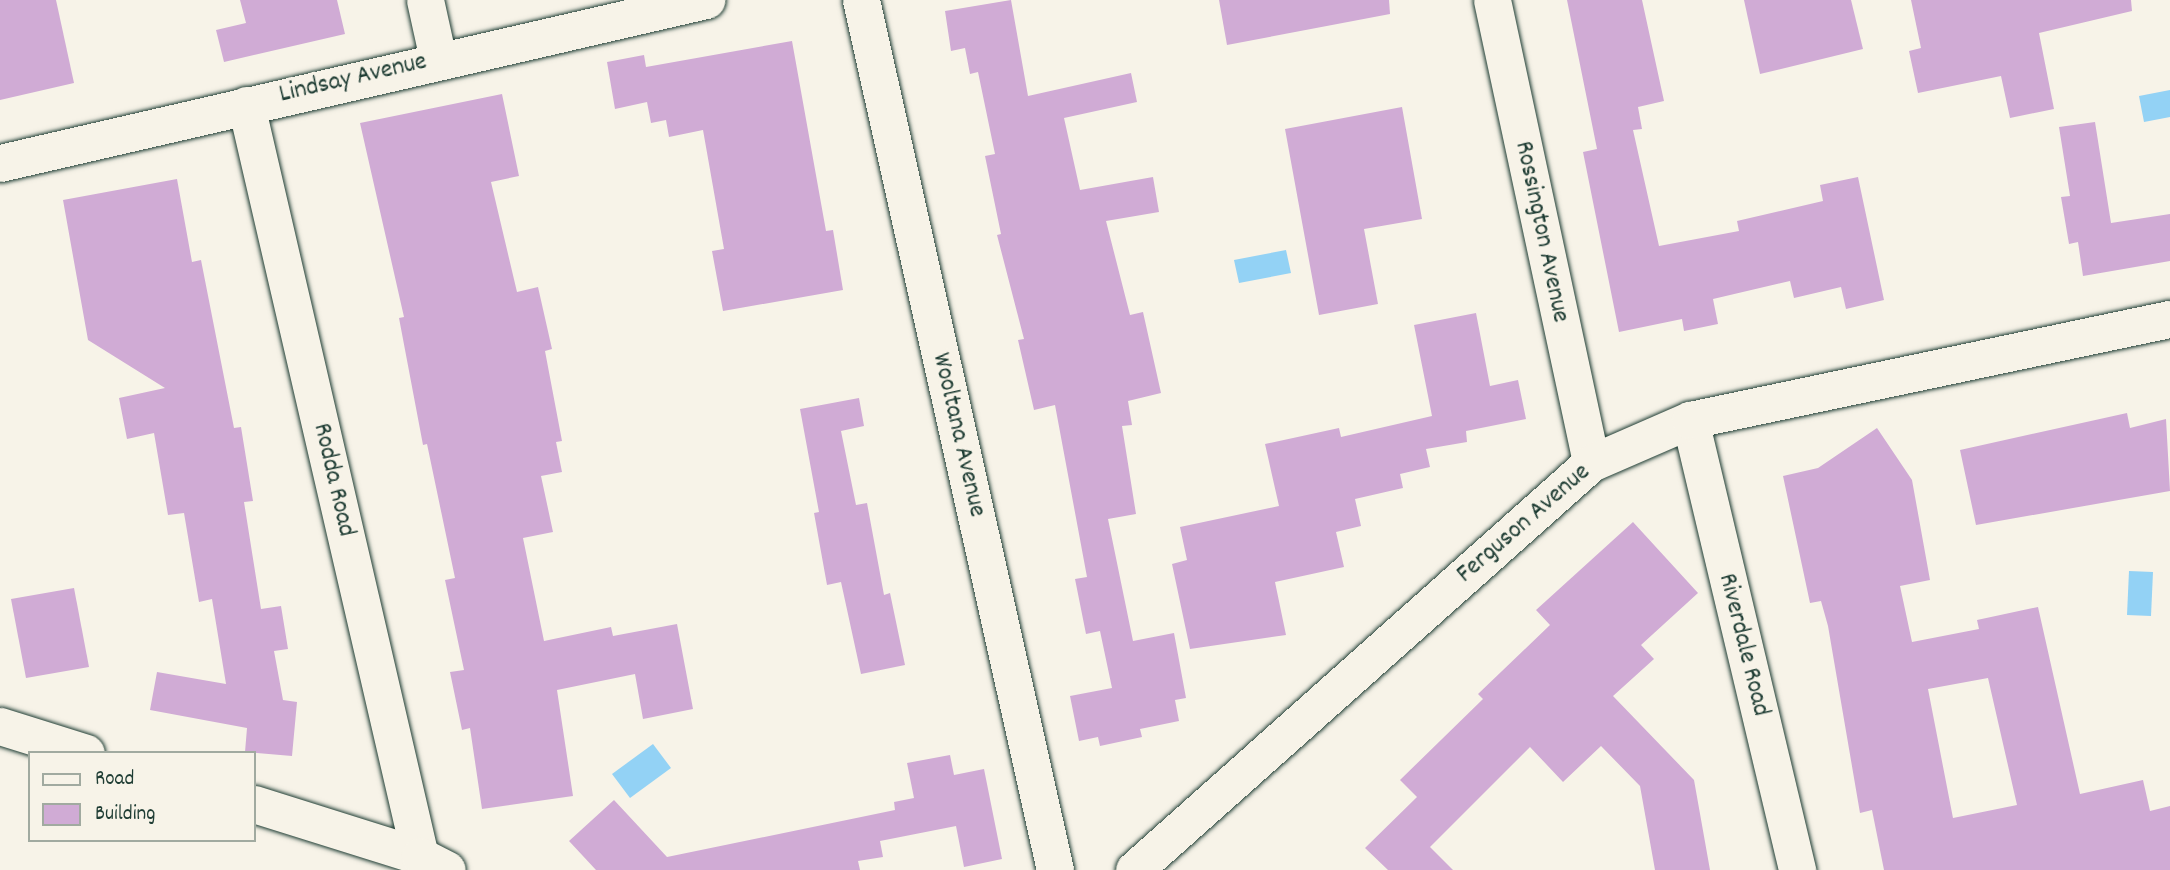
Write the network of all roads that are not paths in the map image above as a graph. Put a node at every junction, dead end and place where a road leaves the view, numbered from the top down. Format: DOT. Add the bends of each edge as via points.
graph roads {
  1 [pos="425,0"];
  2 [pos="706,0"];
  3 [pos="861,0"];
  4 [pos="1492,0"];
  5 [pos="438,59"];
  6 [pos="246,104"];
  7 [pos="0,163"];
  8 [pos="2170,319"];
  9 [pos="1690,420"];
  10 [pos="1591,463"];
  11 [pos="0,726"];
  12 [pos="80,751"];
  13 [pos="256,805"];
  14 [pos="433,863"];
  15 [pos="1055,870"];
  16 [pos="1135,870"];
  17 [pos="1797,870"];
  1 -- 5 [label="street"];
  2 -- 5 [label="street, Lindsay Avenue"];
  3 -- 15 [label="street, Wooltana Avenue"];
  4 -- 10 [label="street, Rossington Avenue"];
  5 -- 6 [label="street, Lindsay Avenue"];
  6 -- 7 [label="street, Lindsay Avenue"];
  6 -- 14 [label="street, Rodda Road"];
  8 -- 9 [label="street, Ferguson Avenue"];
  9 -- 10 [label="street, Ferguson Avenue"];
  9 -- 17 [label="street, Riverdale Road"];
  10 -- 16 [label="street, Ferguson Avenue"];
  11 -- 12 [label="street"];
  13 -- 14 [label="street"];
}
